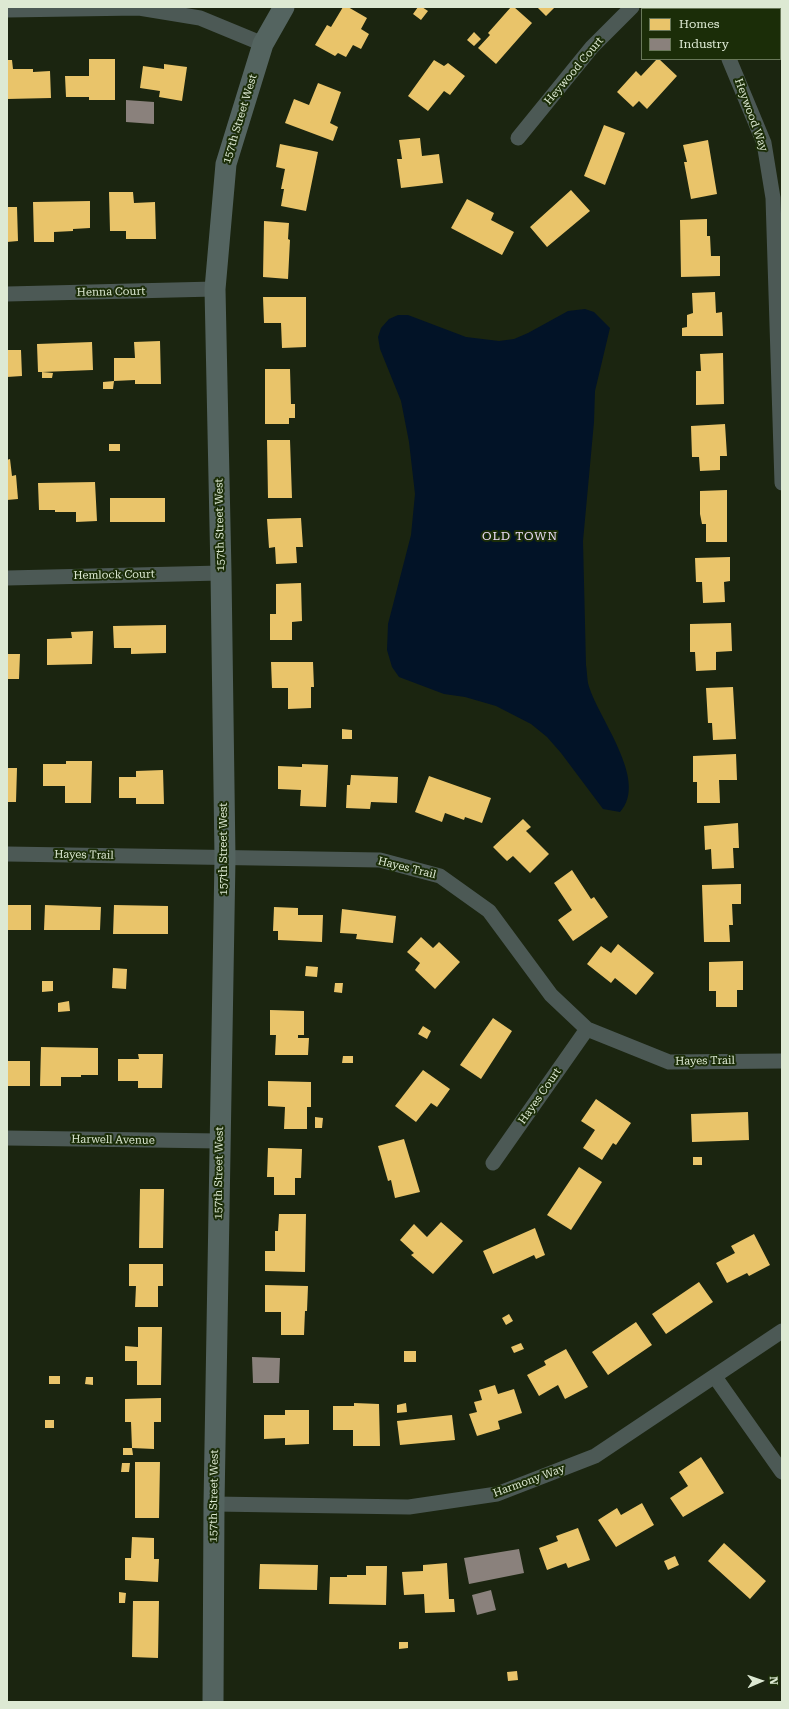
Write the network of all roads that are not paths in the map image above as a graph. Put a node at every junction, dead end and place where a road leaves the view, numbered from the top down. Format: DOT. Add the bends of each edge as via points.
graph roads {
  1 [pos="284,7"];
  2 [pos="632,7"];
  3 [pos="7,10"];
  4 [pos="263,44"];
  5 [pos="729,60"];
  6 [pos="518,138"];
  7 [pos="215,289"];
  8 [pos="7,294"];
  9 [pos="781,406"];
  10 [pos="782,483"];
  11 [pos="221,573"];
  12 [pos="7,578"];
  13 [pos="7,854"];
  14 [pos="225,858"];
  15 [pos="587,1029"];
  16 [pos="782,1060"];
  17 [pos="7,1138"];
  18 [pos="220,1141"];
  19 [pos="493,1163"];
  20 [pos="782,1331"];
  21 [pos="714,1377"];
  22 [pos="782,1472"];
  23 [pos="214,1504"];
  24 [pos="213,1702"];
  1 -- 4 [label="street, 157th Street West"];
  2 -- 6 [label="street, Heywood Court" via="592,47"];
  3 -- 4 [label="street" via="139,8 200,18"];
  4 -- 7 [label="street, 157th Street West" via="226,164"];
  5 -- 9 [label="street, Heywood Way" via="764,143 773,198"];
  7 -- 8 [label="street, Henna Court"];
  7 -- 11 [label="street, 157th Street West"];
  9 -- 10 [label="street, Heywood Way"];
  11 -- 12 [label="street, Hemlock Court"];
  11 -- 14 [label="street, 157th Street West"];
  13 -- 14 [label="street, Hayes Trail"];
  14 -- 15 [label="street, Hayes Trail" via="380,860 440,876 489,911 551,995"];
  14 -- 18 [label="street, 157th Street West"];
  15 -- 16 [label="street, Hayes Trail" via="669,1062"];
  15 -- 19 [label="street, Hayes Court"];
  17 -- 18 [label="street, Harwell Avenue"];
  18 -- 23 [label="street, 157th Street West"];
  20 -- 21 [label="street, Harmony Way"];
  21 -- 22 [label="street"];
  21 -- 23 [label="street, Harmony Way" via="595,1456 497,1494 409,1507"];
  23 -- 24 [label="street, 157th Street West"];
}
